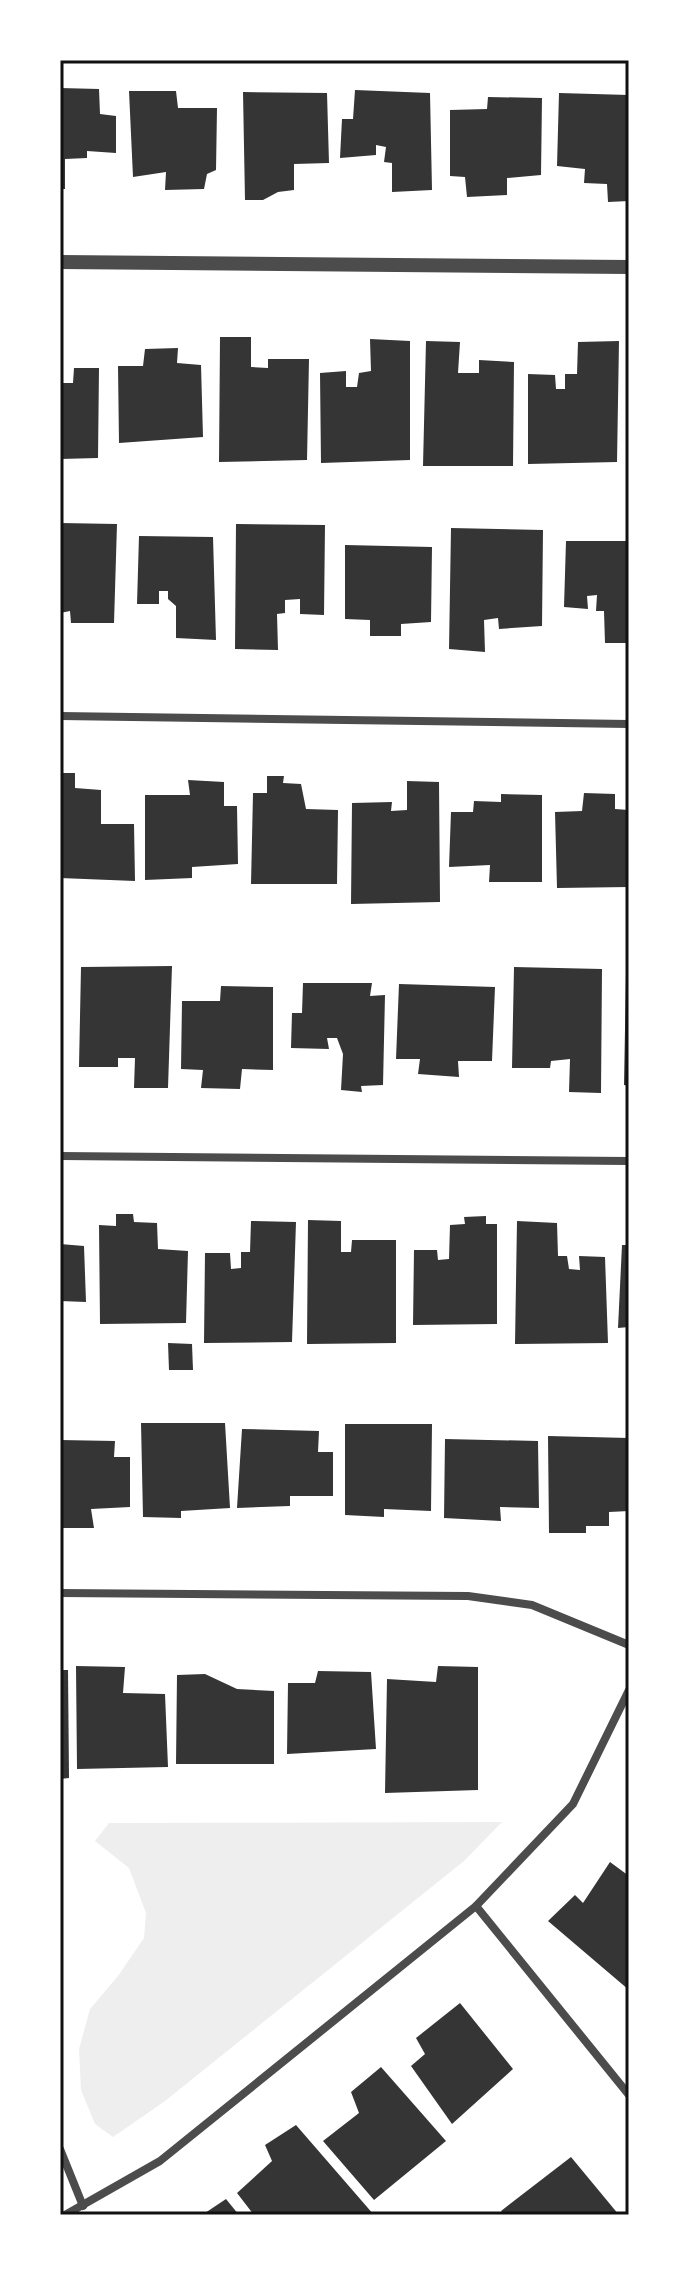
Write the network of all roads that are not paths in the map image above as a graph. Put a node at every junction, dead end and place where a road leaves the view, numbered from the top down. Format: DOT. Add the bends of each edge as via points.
graph roads {
  1 [pos="60,262"];
  2 [pos="629,267"];
  3 [pos="60,716"];
  4 [pos="629,724"];
  5 [pos="60,1156"];
  6 [pos="629,1161"];
  7 [pos="60,1593"];
  8 [pos="629,1645"];
  9 [pos="629,1690"];
  10 [pos="476,1906"];
  11 [pos="629,2095"];
  12 [pos="60,2149"];
  13 [pos="83,2206"];
  14 [pos="65,2215"];
  1 -- 2 [label="street"];
  3 -- 4 [label="street"];
  5 -- 6 [label="street"];
  7 -- 8 [label="street" via="468,1596 532,1605"];
  9 -- 10 [label="street" via="573,1804"];
  10 -- 11 [label="street"];
  10 -- 13 [label="street" via="160,2161"];
  12 -- 13 [label="street"];
  13 -- 14 [label="street"];
}
